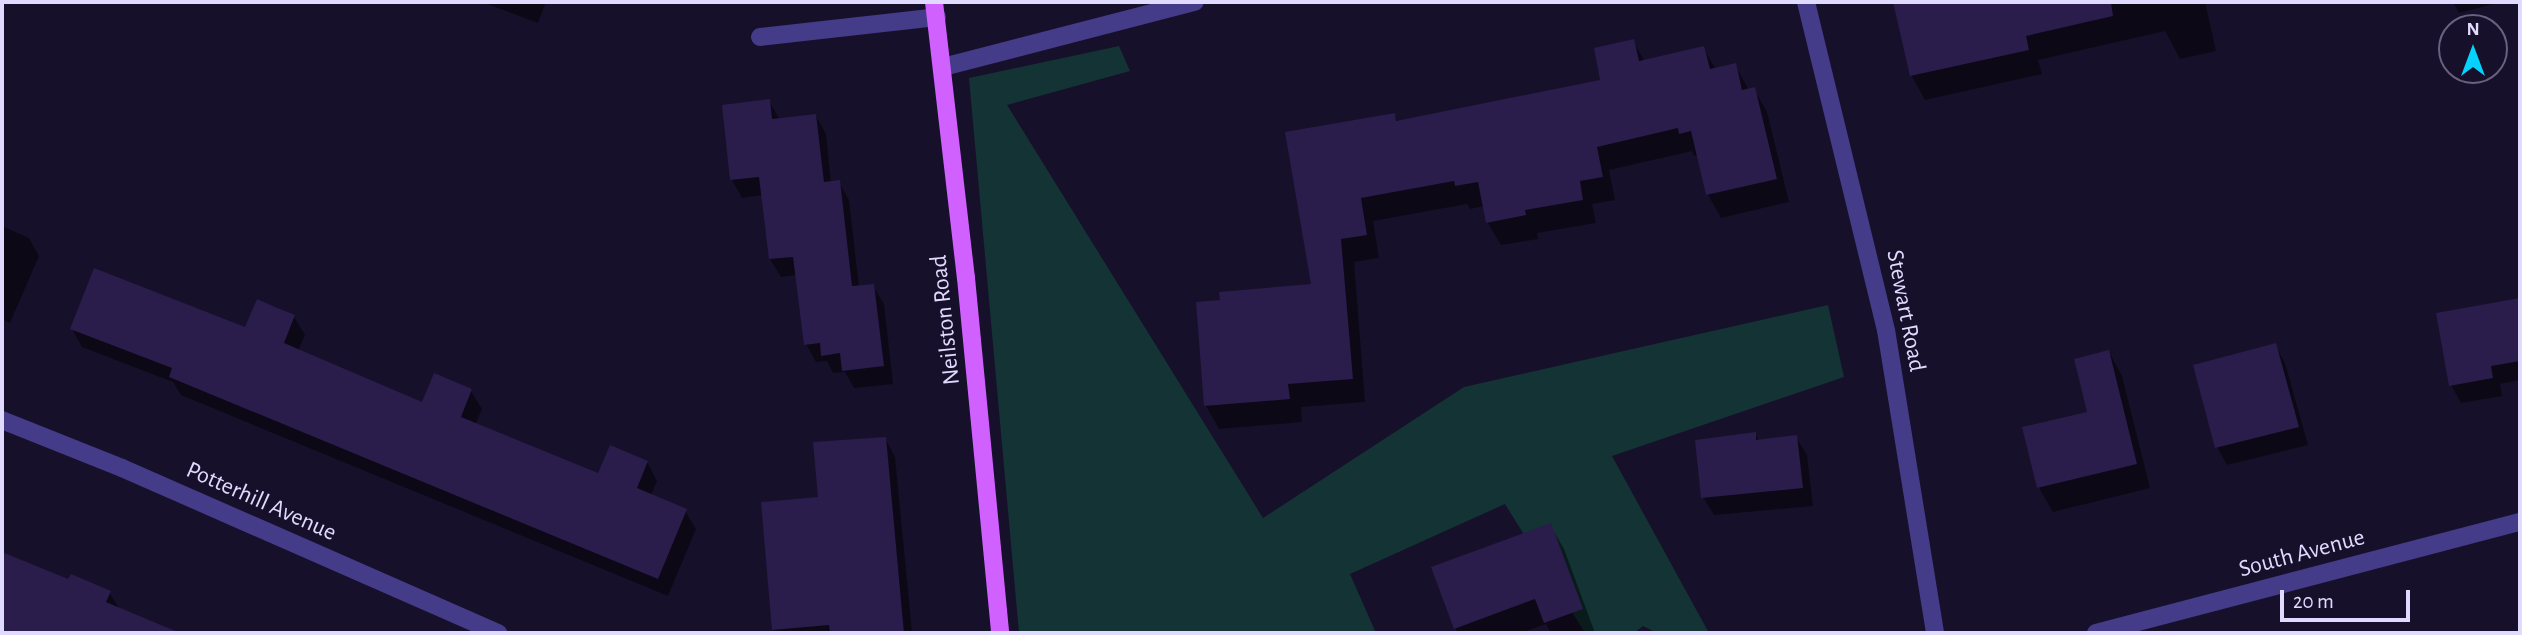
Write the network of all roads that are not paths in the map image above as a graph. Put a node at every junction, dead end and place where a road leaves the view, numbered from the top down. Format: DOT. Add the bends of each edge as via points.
graph roads {
  1 [pos="1195,2"];
  2 [pos="1806,2"];
  3 [pos="935,9"];
  4 [pos="760,37"];
  5 [pos="943,67"];
  6 [pos="2,420"];
  7 [pos="2520,522"];
  8 [pos="498,633"];
  9 [pos="1000,633"];
  10 [pos="1935,633"];
  11 [pos="2096,633"];
  1 -- 5 [label="street"];
  2 -- 10 [label="street, Stewart Road" via="1886,330"];
  3 -- 4 [label="street"];
  3 -- 5 [label="main road, Neilston Road"];
  5 -- 9 [label="main road, Neilston Road"];
  6 -- 8 [label="street, Potterhill Avenue"];
  7 -- 11 [label="street, South Avenue"];
}
